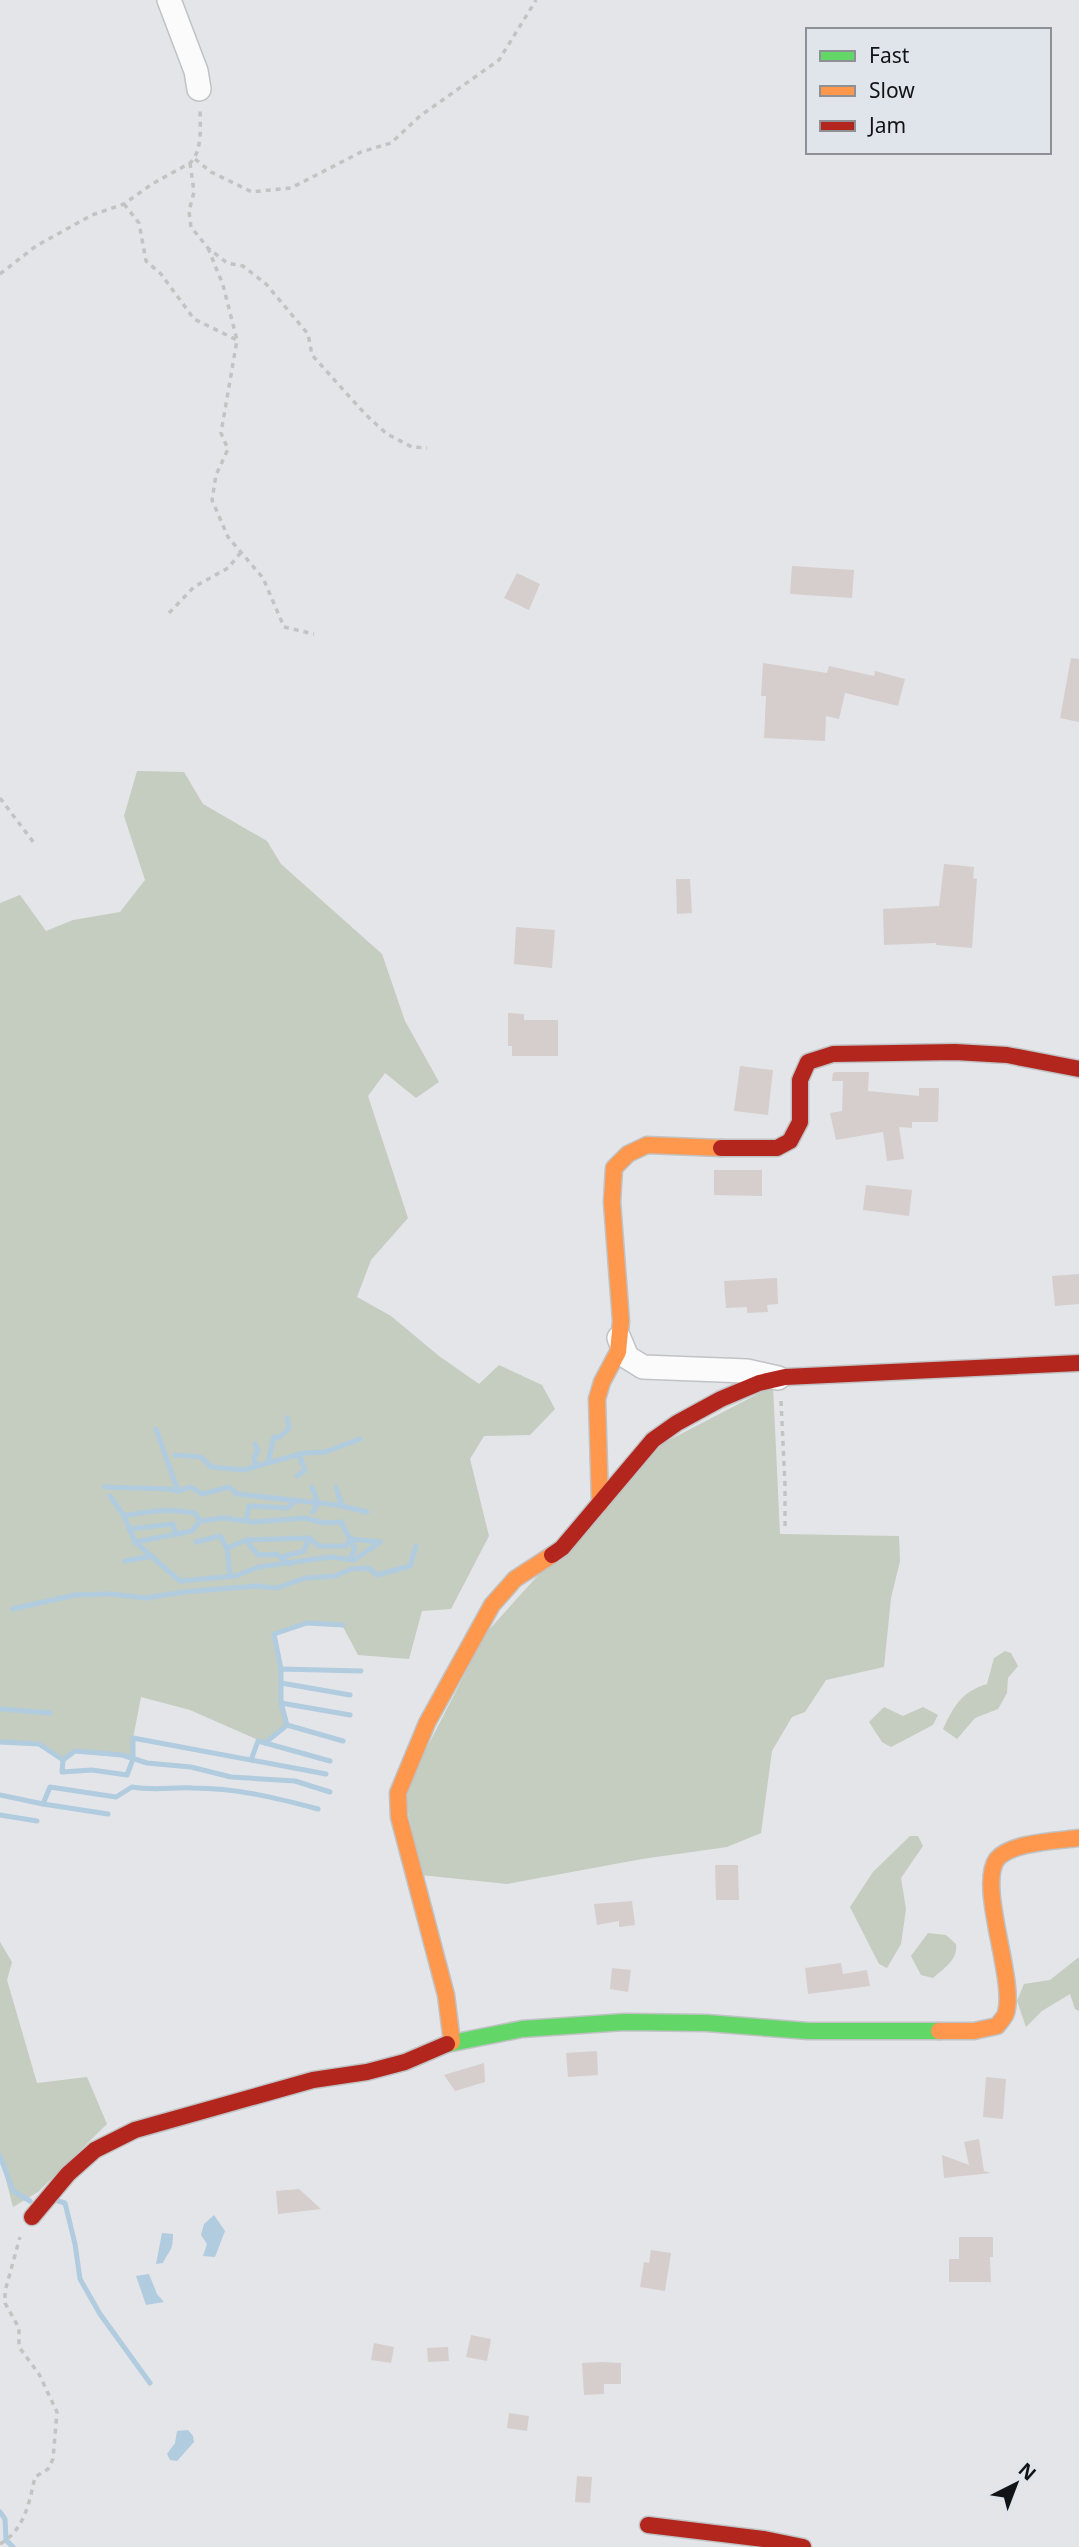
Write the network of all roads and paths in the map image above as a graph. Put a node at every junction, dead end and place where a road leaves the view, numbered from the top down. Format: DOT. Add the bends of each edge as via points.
graph roads {
  1 [pos="169,0"];
  2 [pos="536,0"];
  3 [pos="200,89"];
  4 [pos="195,159"];
  5 [pos="190,163"];
  6 [pos="124,204"];
  7 [pos="208,248"];
  8 [pos="0,274"];
  9 [pos="237,340"];
  10 [pos="427,448"];
  11 [pos="242,551"];
  12 [pos="169,612"];
  13 [pos="314,635"];
  14 [pos="0,798"];
  15 [pos="34,843"];
  16 [pos="1079,1069"];
  17 [pos="619,1338"];
  18 [pos="1079,1363"];
  19 [pos="779,1378"];
  20 [pos="600,1504"];
  21 [pos="785,1530"];
  22 [pos="1079,1838"];
  23 [pos="452,2042"];
  24 [pos="32,2217"];
  25 [pos="648,2525"];
  26 [pos="0,2544"];
  27 [pos="803,2547"];
  1 -- 3 [label="street"];
  2 -- 4 [label="path" via="499,60 420,116 391,144 361,152 291,188 252,192"];
  3 -- 4 [label="path"];
  4 -- 5 [label="path"];
  5 -- 6 [label="path"];
  5 -- 7 [label="path" via="194,192 191,227"];
  6 -- 8 [label="path" via="92,215 36,246"];
  6 -- 9 [label="path" via="139,223 146,261 194,319"];
  7 -- 9 [label="path"];
  7 -- 10 [label="path" via="227,263 243,265 266,284 309,334 312,355 366,415 387,434 412,447"];
  9 -- 11 [label="path" via="221,433 228,449 216,475 212,500 228,537"];
  11 -- 12 [label="path" via="228,568 194,587"];
  11 -- 13 [label="path" via="263,578 284,627"];
  14 -- 15 [label="path"];
  16 -- 17 [label="street" via="1007,1055 833,1054 808,1062 800,1080 800,1122 790,1141 777,1148 647,1145 628,1154 614,1168 612,1202"];
  17 -- 19 [label="street" via="627,1357 643,1367 727,1369"];
  17 -- 20 [label="street" via="618,1352 597,1399"];
  18 -- 19 [label="street"];
  19 -- 20 [label="street" via="721,1399 677,1423 653,1440"];
  19 -- 21 [label="path"];
  20 -- 23 [label="street" via="562,1548 515,1578 492,1605 427,1723 398,1793 399,1818 446,1995"];
  22 -- 23 [label="street" via="1021,1846 998,1858 991,1874 1006,1981 1006,2013 997,2026 974,2031 808,2031 625,2022 522,2029"];
  23 -- 24 [label="street" via="405,2062 313,2080 135,2130 95,2150"];
  24 -- 26 [label="path" via="16,2247 5,2303 19,2328 19,2347 39,2374 57,2412 57,2433 53,2459 48,2469 35,2477 20,2526"];
  25 -- 27 [label="street"];
}
